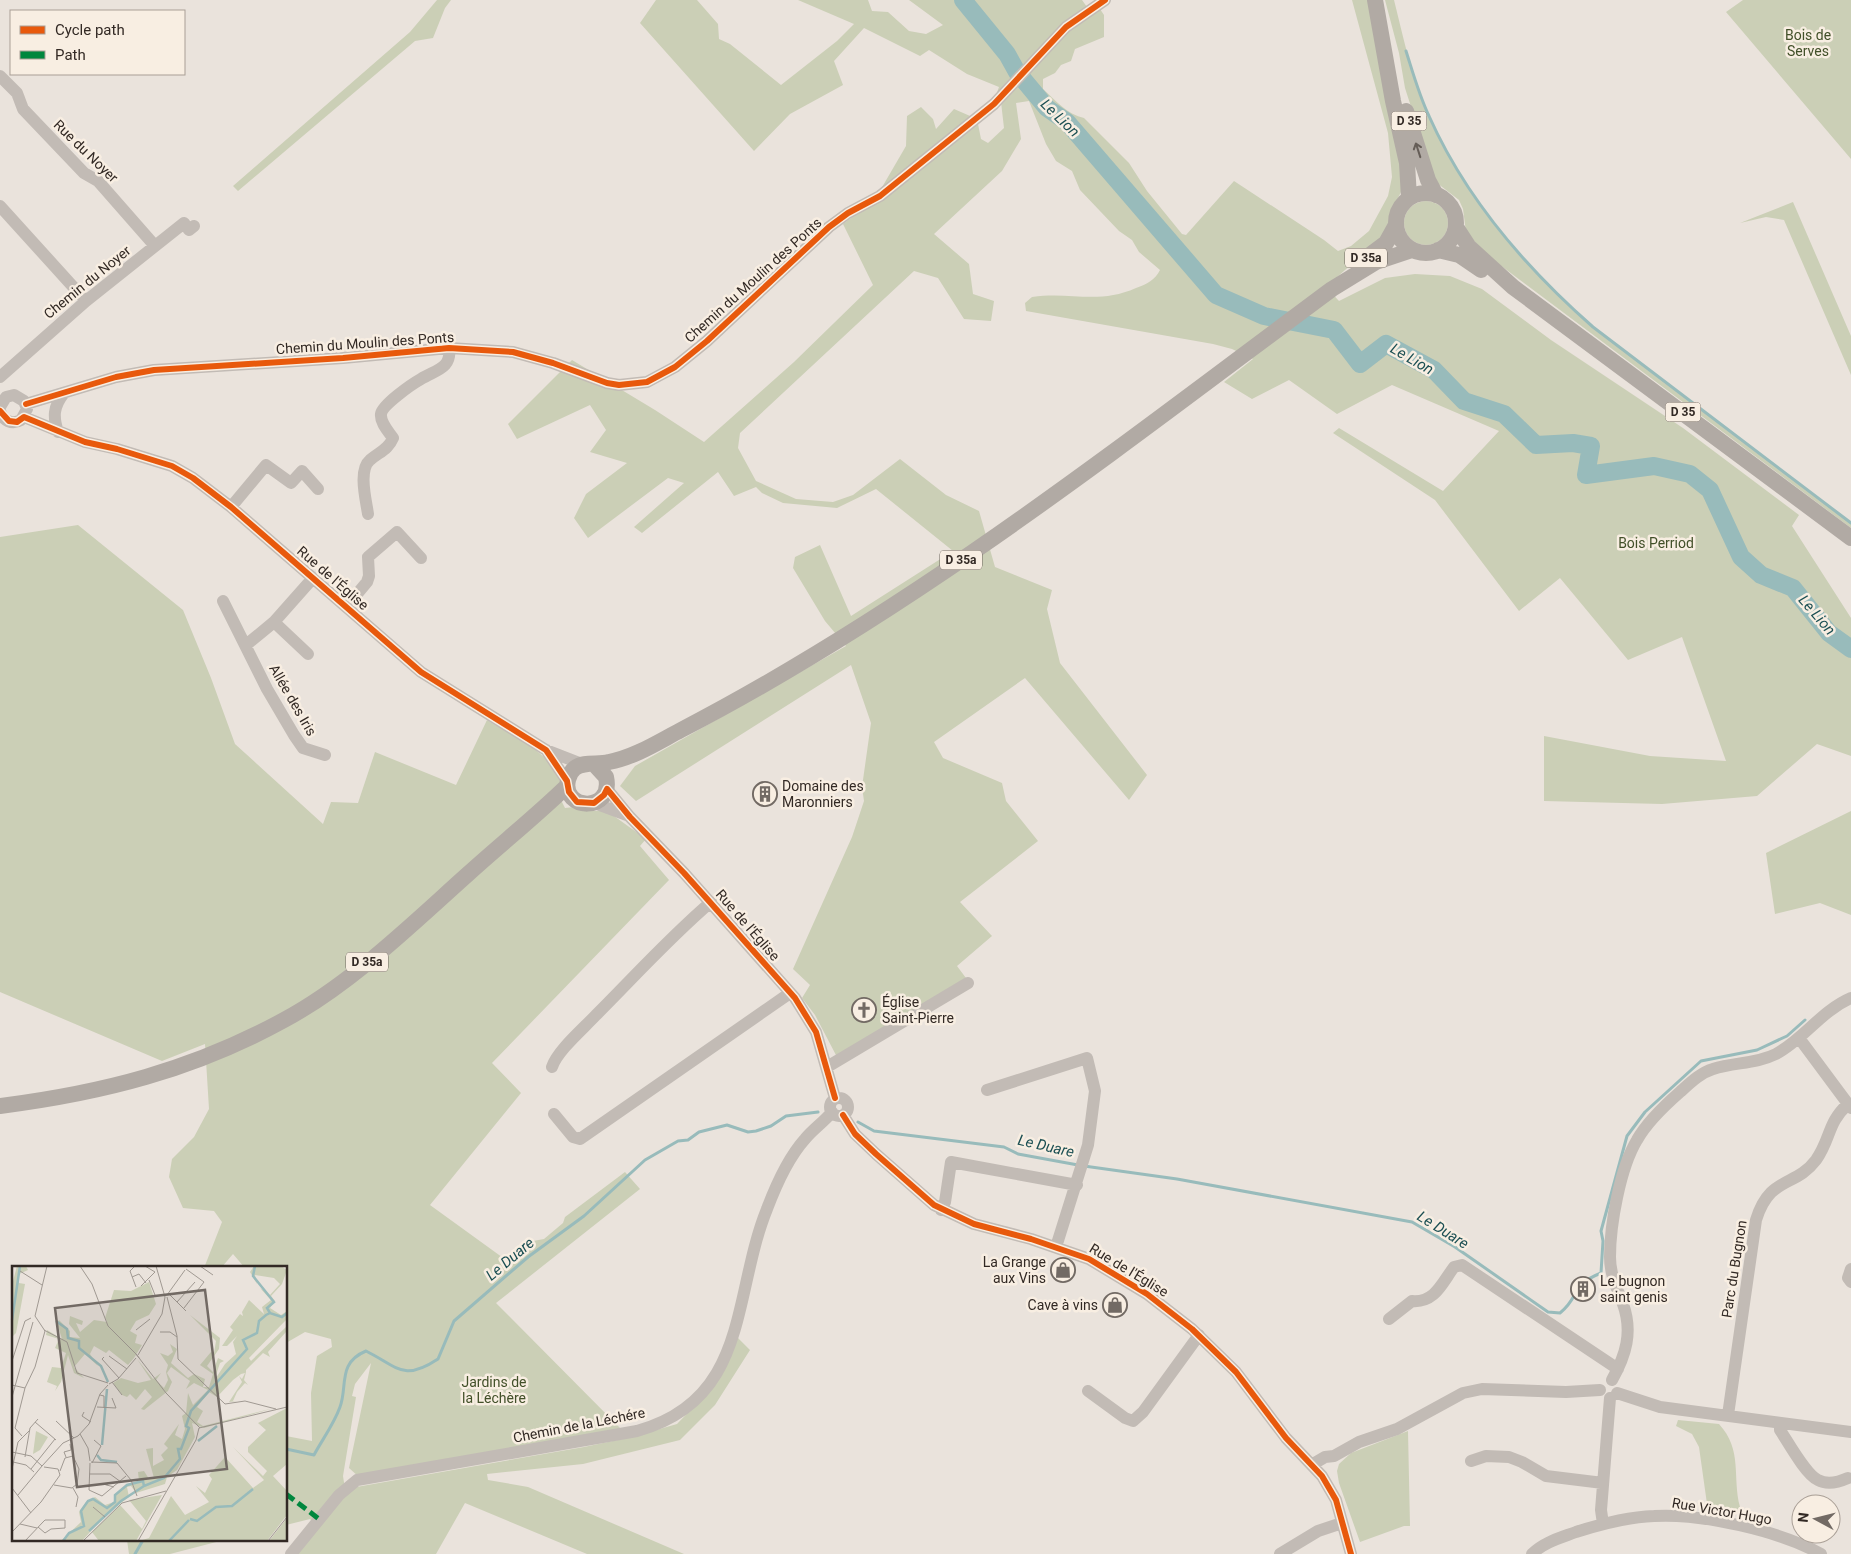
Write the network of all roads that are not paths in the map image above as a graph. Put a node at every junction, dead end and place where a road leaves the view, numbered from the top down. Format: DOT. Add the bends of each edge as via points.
graph roads {
  1 [pos="1104,0"];
  2 [pos="1375,0"];
  3 [pos="1384,45"];
  4 [pos="0,76"];
  5 [pos="1436,195"];
  6 [pos="1409,198"];
  7 [pos="0,206"];
  8 [pos="1396,225"];
  9 [pos="194,226"];
  10 [pos="1456,227"];
  11 [pos="155,246"];
  12 [pos="1412,250"];
  13 [pos="1438,250"];
  14 [pos="1513,287"];
  15 [pos="1332,290"];
  16 [pos="86,301"];
  17 [pos="449,348"];
  18 [pos="0,377"];
  19 [pos="0,384"];
  20 [pos="64,393"];
  21 [pos="1,409"];
  22 [pos="25,410"];
  23 [pos="58,432"];
  24 [pos="318,488"];
  25 [pos="231,507"];
  26 [pos="368,514"];
  27 [pos="1851,538"];
  28 [pos="421,558"];
  29 [pos="313,578"];
  30 [pos="223,601"];
  31 [pos="347,606"];
  32 [pos="274,622"];
  33 [pos="246,645"];
  34 [pos="308,654"];
  35 [pos="546,750"];
  36 [pos="325,755"];
  37 [pos="626,758"];
  38 [pos="588,765"];
  39 [pos="607,783"];
  40 [pos="570,790"];
  41 [pos="594,803"];
  42 [pos="630,817"];
  43 [pos="711,902"];
  44 [pos="968,984"];
  45 [pos="790,993"];
  46 [pos="1851,998"];
  47 [pos="1800,1038"];
  48 [pos="552,1067"];
  49 [pos="826,1067"];
  50 [pos="987,1090"];
  51 [pos="0,1106"];
  52 [pos="1849,1106"];
  53 [pos="554,1114"];
  54 [pos="837,1114"];
  55 [pos="1077,1185"];
  56 [pos="941,1210"];
  57 [pos="1056,1247"];
  58 [pos="1851,1269"];
  59 [pos="1851,1282"];
  60 [pos="1389,1319"];
  61 [pos="1199,1336"];
  62 [pos="1615,1374"];
  63 [pos="1088,1391"];
  64 [pos="1609,1394"];
  65 [pos="1728,1415"];
  66 [pos="1780,1423"];
  67 [pos="1851,1432"];
  68 [pos="1334,1456"];
  69 [pos="1470,1462"];
  70 [pos="1313,1464"];
  71 [pos="1322,1476"];
  72 [pos="1848,1478"];
  73 [pos="1603,1483"];
  74 [pos="1342,1523"];
  75 [pos="1603,1524"];
  76 [pos="291,1554"];
  77 [pos="1280,1554"];
  78 [pos="1351,1554"];
  79 [pos="1532,1554"];
  80 [pos="1821,1554"];
  1 -- 17 [label="street, Chemin du Moulin des Ponts" via="1066,27 994,104 880,196 828,227 707,341 656,378 635,385 619,385 513,352"];
  2 -- 3 [label="main road, D 35"];
  5 -- 3 [label="main road, D 35, one-way" via="1428,180"];
  3 -- 6 [label="main road, D 35" via="1407,163"];
  4 -- 11 [label="street, Rue du Noyer" via="17,93 23,109 84,173 98,181"];
  5 -- 6 [label="main road" via="1422,194"];
  5 -- 10 [label="main road" via="1453,210"];
  6 -- 8 [label="main road" via="1398,213"];
  7 -- 16 [label="street"];
  8 -- 12 [label="main road" via="1399,237"];
  8 -- 15 [label="main road, D 35a" via="1386,243 1349,271"];
  9 -- 11 [label="street, Chemin du Noyer" via="189,230 184,222"];
  10 -- 13 [label="main road" via="1451,239"];
  10 -- 14 [label="main road, D 35" via="1469,247"];
  11 -- 16 [label="street, Chemin du Noyer"];
  12 -- 13 [label="main road" via="1425,253"];
  12 -- 15 [label="main road, D 35a" via="1376,262"];
  13 -- 14 [label="main road, D 35" via="1459,255"];
  14 -- 27 [label="main road, D 35"];
  15 -- 37 [label="main road, D 35a" via="1044,502 888,608 764,684"];
  16 -- 18 [label="street, Chemin du Noyer"];
  17 -- 20 [label="street, Chemin du Moulin des Ponts" via="154,370 116,377"];
  17 -- 26 [label="street, Chemin du Moulin des Ponts" via="450,358 444,368 421,379 386,405 381,414 382,422 393,438 390,446 368,461 364,468"];
  19 -- 21 [label="street"];
  20 -- 22 [label="street, Chemin du Moulin des Ponts"];
  20 -- 23 [label="street" via="54,412"];
  21 -- 22 [label="street" via="5,419 13,422"];
  21 -- 22 [label="street, Rue de l'Église" via="18,396"];
  22 -- 23 [label="street, Rue de l'Église"];
  23 -- 25 [label="street, Rue de l'Église" via="172,466"];
  24 -- 25 [label="street" via="302,471 291,483 266,465"];
  25 -- 29 [label="street, Rue de l'Église"];
  28 -- 31 [label="street" via="397,532 368,557 367,582"];
  29 -- 31 [label="street, Rue de l'Église"];
  29 -- 32 [label="street"];
  30 -- 33 [label="street, Allée des Iris"];
  31 -- 35 [label="street, Rue de l'Église" via="421,672"];
  32 -- 33 [label="street"];
  32 -- 34 [label="street"];
  33 -- 36 [label="street, Allée des Iris" via="267,689 303,748"];
  35 -- 38 [label="street, Rue de l'Église"];
  35 -- 40 [label="street, Rue de l'Église"];
  37 -- 38 [label="main road, D 35a"];
  37 -- 39 [label="main road, D 35a"];
  38 -- 39 [label="main road"];
  38 -- 40 [label="main road" via="571,772"];
  39 -- 41 [label="main road" via="600,800"];
  39 -- 42 [label="street, Rue de l'Église"];
  40 -- 41 [label="main road" via="582,804"];
  40 -- 51 [label="main road, D 35a" via="366,963 286,1019 195,1062 143,1079 71,1096"];
  41 -- 42 [label="street, Rue de l'Église"];
  42 -- 43 [label="street, Rue de l'Église"];
  43 -- 45 [label="street, Rue de l'Église"];
  43 -- 48 [label="street, Rue de l'Église" via="586,1026 554,1060"];
  44 -- 49 [label="street"];
  45 -- 49 [label="street, Rue de l'Église" via="816,1032"];
  45 -- 53 [label="street" via="580,1139 573,1137"];
  46 -- 47 [label="street" via="1822,1016"];
  47 -- 52 [label="street, Parc du Bugnon"];
  47 -- 62 [label="street" via="1758,1061 1713,1069 1698,1076 1652,1120 1636,1142 1619,1192 1611,1238 1611,1272 1628,1329 1628,1342"];
  49 -- 54 [label="street, Rue de l'Église" via="835,1098 831,1103"];
  50 -- 55 [label="street" via="1087,1058 1095,1091 1086,1156"];
  52 -- 65 [label="street, Parc du Bugnon" via="1836,1115 1815,1161 1773,1189 1760,1208"];
  54 -- 56 [label="street, Rue de l'Église" via="913,1189"];
  54 -- 76 [label="street, Chemin de la Léchére" via="799,1146 774,1191 762,1222 735,1335 703,1392 687,1408 671,1419 637,1431 357,1480 339,1495"];
  55 -- 56 [label="street" via="951,1162 946,1202"];
  55 -- 57 [label="street"];
  56 -- 57 [label="street, Rue de l'Église" via="974,1224"];
  57 -- 61 [label="street, Rue de l'Église" via="1089,1259 1119,1276 1169,1310"];
  58 -- 59 [label="street" via="1848,1278"];
  60 -- 62 [label="street" via="1412,1301 1424,1302 1432,1298 1454,1266 1462,1265"];
  61 -- 63 [label="street" via="1143,1412 1133,1420 1125,1418"];
  61 -- 70 [label="street, Rue de l'Église" via="1236,1372 1286,1438"];
  62 -- 64 [label="street" via="1603,1382"];
  64 -- 65 [label="street" via="1660,1407"];
  64 -- 68 [label="street" via="1482,1389 1463,1393 1397,1429 1359,1442"];
  64 -- 73 [label="street"];
  65 -- 66 [label="street"];
  66 -- 67 [label="street"];
  66 -- 72 [label="street" via="1780,1430 1818,1480 1837,1483"];
  68 -- 70 [label="street"];
  68 -- 71 [label="street"];
  69 -- 73 [label="street" via="1486,1456 1509,1458 1546,1476"];
  70 -- 71 [label="street, Rue de l'Église"];
  71 -- 74 [label="street, Rue de l'Église" via="1336,1500"];
  73 -- 75 [label="street"];
  74 -- 77 [label="street" via="1318,1531"];
  74 -- 78 [label="street, Rue de l'Église"];
  75 -- 79 [label="street, Rue Victor Hugo" via="1552,1541"];
  75 -- 80 [label="street, Rue Victor Hugo" via="1653,1516 1696,1518 1782,1537"];
}
